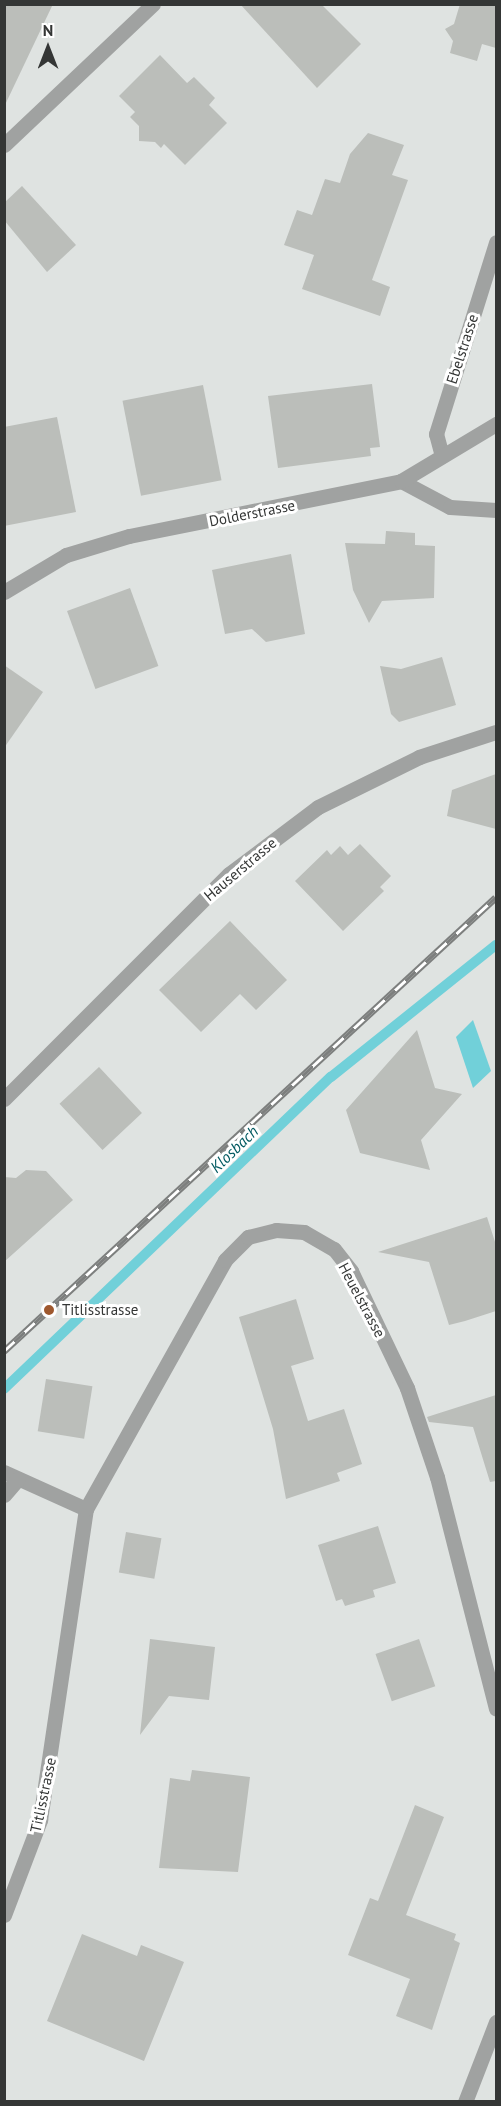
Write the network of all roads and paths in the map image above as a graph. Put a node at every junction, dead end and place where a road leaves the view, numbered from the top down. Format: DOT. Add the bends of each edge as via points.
graph roads {
  1 [pos="153,4"];
  2 [pos="4,145"];
  3 [pos="496,242"];
  4 [pos="496,424"];
  5 [pos="442,456"];
  6 [pos="401,481"];
  7 [pos="496,510"];
  8 [pos="4,592"];
  9 [pos="496,732"];
  10 [pos="4,1099"];
  11 [pos="11,1475"];
  12 [pos="4,1494"];
  13 [pos="86,1509"];
  14 [pos="496,1709"];
  15 [pos="4,1915"];
  16 [pos="496,2022"];
  17 [pos="465,2102"];
  1 -- 2 [label="street"];
  3 -- 5 [label="street, Ebelstrasse" via="436,434"];
  4 -- 5 [label="street, Dolderstrasse"];
  5 -- 6 [label="street, Dolderstrasse"];
  6 -- 7 [label="street" via="450,507"];
  6 -- 8 [label="street, Dolderstrasse" via="129,536 66,555"];
  9 -- 10 [label="street, Hauserstrasse" via="419,757 309,814 229,874"];
  11 -- 12 [label="street"];
  11 -- 13 [label="street"];
  13 -- 14 [label="street, Heuelstrasse" via="225,1260 248,1237 276,1230 304,1232 320,1239 351,1271 407,1388 437,1477"];
  13 -- 15 [label="street, Titlisstrasse" via="40,1820"];
  16 -- 17 [label="street"];
}
